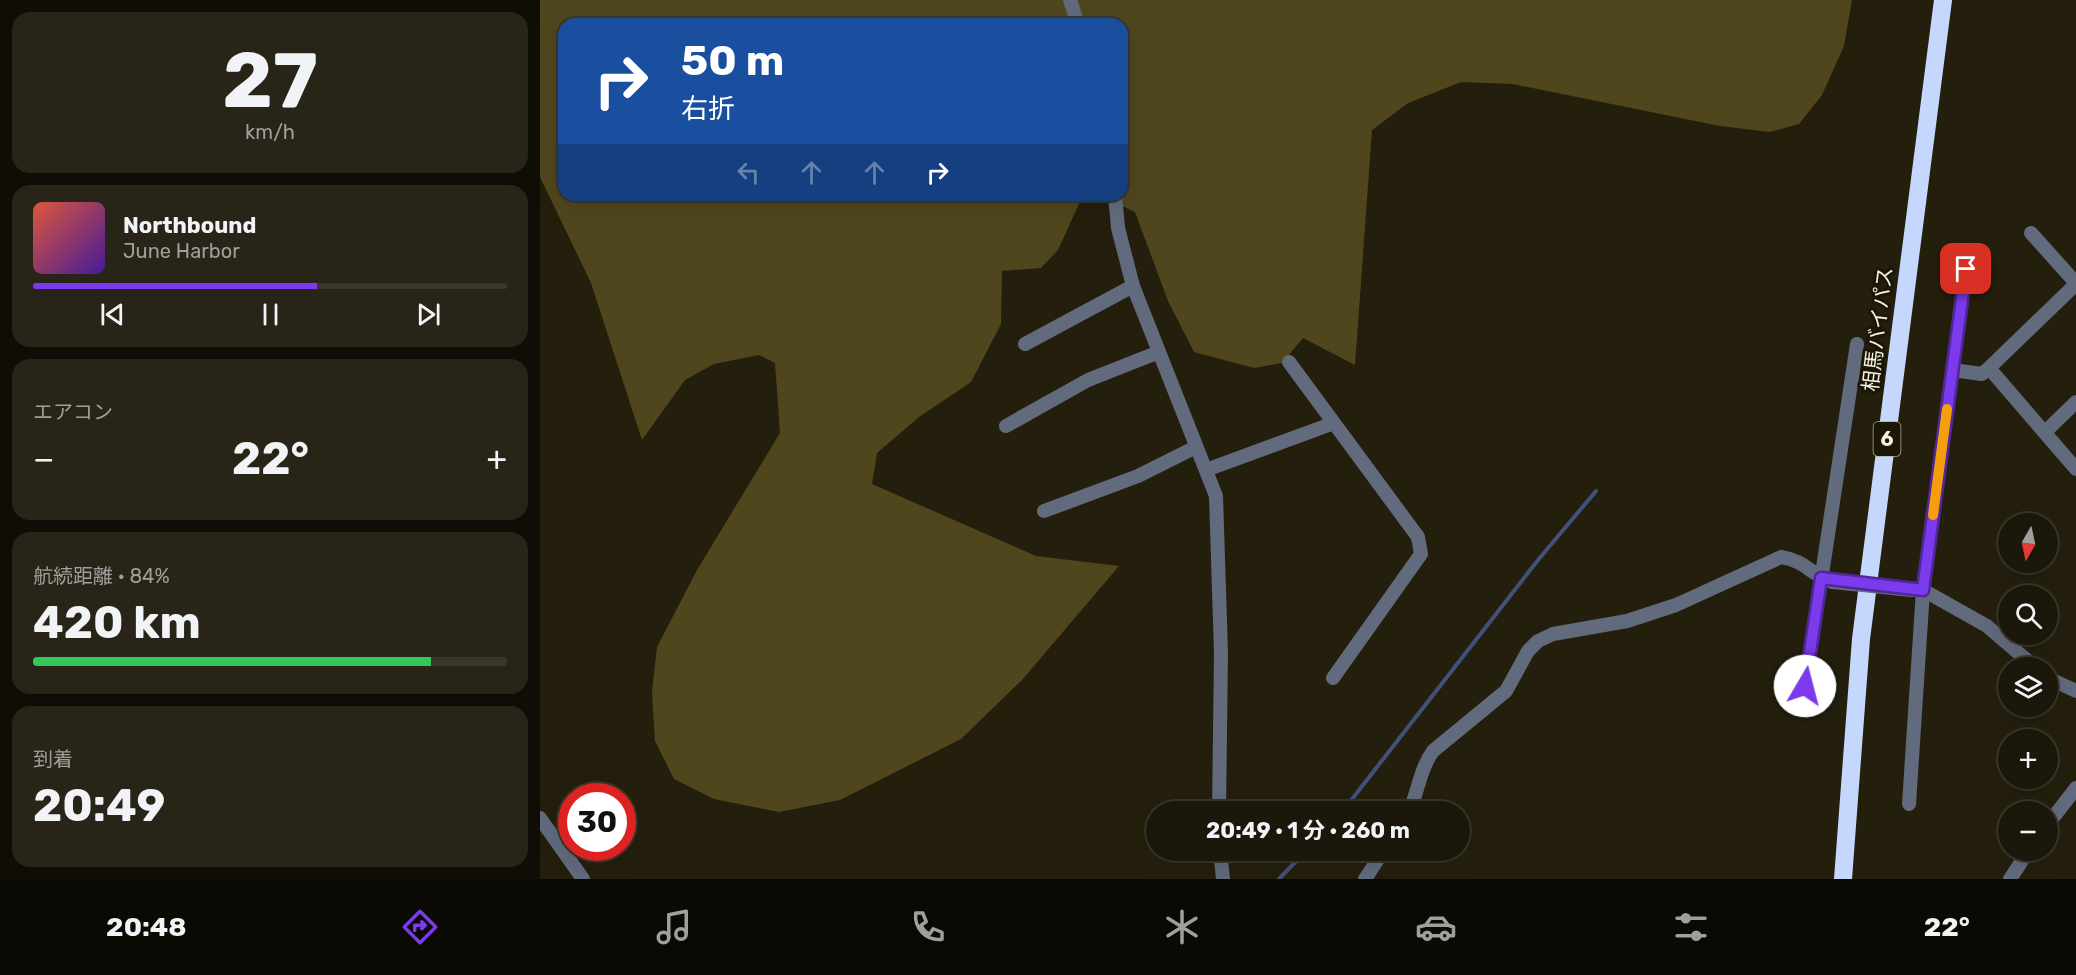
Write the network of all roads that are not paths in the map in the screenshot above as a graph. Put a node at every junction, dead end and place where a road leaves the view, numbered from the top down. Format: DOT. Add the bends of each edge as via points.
graph roads {
  1 [pos="1070,0"];
  2 [pos="1943,0"];
  3 [pos="1076,18"];
  4 [pos="1116,201"];
  5 [pos="2031,233"];
  6 [pos="1966,269"];
  7 [pos="2076,284"];
  8 [pos="1133,286"];
  9 [pos="1025,344"];
  10 [pos="1857,344"];
  11 [pos="1159,352"];
  12 [pos="1289,363"];
  13 [pos="1989,368"];
  14 [pos="1953,370"];
  15 [pos="2076,402"];
  16 [pos="1334,423"];
  17 [pos="1006,426"];
  18 [pos="2045,432"];
  19 [pos="1196,447"];
  20 [pos="2076,469"];
  21 [pos="1206,470"];
  22 [pos="1044,512"];
  23 [pos="1827,580"];
  24 [pos="1918,590"];
  25 [pos="2023,657"];
  26 [pos="1333,678"];
  27 [pos="2058,683"];
  28 [pos="1805,686"];
  29 [pos="2076,691"];
  30 [pos="2076,788"];
  31 [pos="1220,801"];
  32 [pos="1414,801"];
  33 [pos="1909,804"];
  34 [pos="2058,811"];
  35 [pos="540,818"];
  36 [pos="1221,861"];
  37 [pos="1377,861"];
  38 [pos="2022,861"];
  39 [pos="583,879"];
  40 [pos="1223,879"];
  41 [pos="1365,879"];
  42 [pos="1843,879"];
  43 [pos="2010,879"];
  1 -- 3 [label="street"];
  2 -- 42 [label="highway, 相馬バイパス / 6" via="1861,639"];
  4 -- 8 [label="street" via="1118,228"];
  5 -- 7 [label="street"];
  6 -- 14 [label="street"];
  7 -- 13 [label="street"];
  8 -- 9 [label="street"];
  8 -- 11 [label="street"];
  10 -- 23 [label="street"];
  11 -- 17 [label="street" via="1088,380"];
  11 -- 19 [label="street"];
  12 -- 16 [label="street"];
  13 -- 14 [label="street" via="1982,374"];
  13 -- 18 [label="street"];
  14 -- 24 [label="street"];
  15 -- 18 [label="street"];
  16 -- 21 [label="street"];
  16 -- 26 [label="street" via="1418,537 1421,554"];
  18 -- 20 [label="street"];
  19 -- 21 [label="street"];
  19 -- 22 [label="street" via="1138,476"];
  21 -- 31 [label="street" via="1216,496 1220,567"];
  23 -- 24 [label="street, bridge"];
  23 -- 28 [label="street"];
  23 -- 32 [label="street" via="1798,560 1781,557 1676,604 1627,621 1553,634 1538,641 1528,651 1506,692 1433,751 1425,762"];
  24 -- 25 [label="street" via="1987,626"];
  24 -- 33 [label="street"];
  27 -- 29 [label="street"];
  30 -- 34 [label="street"];
  35 -- 39 [label="street"];
  36 -- 40 [label="street"];
  37 -- 41 [label="street"];
  38 -- 43 [label="street"];
}
